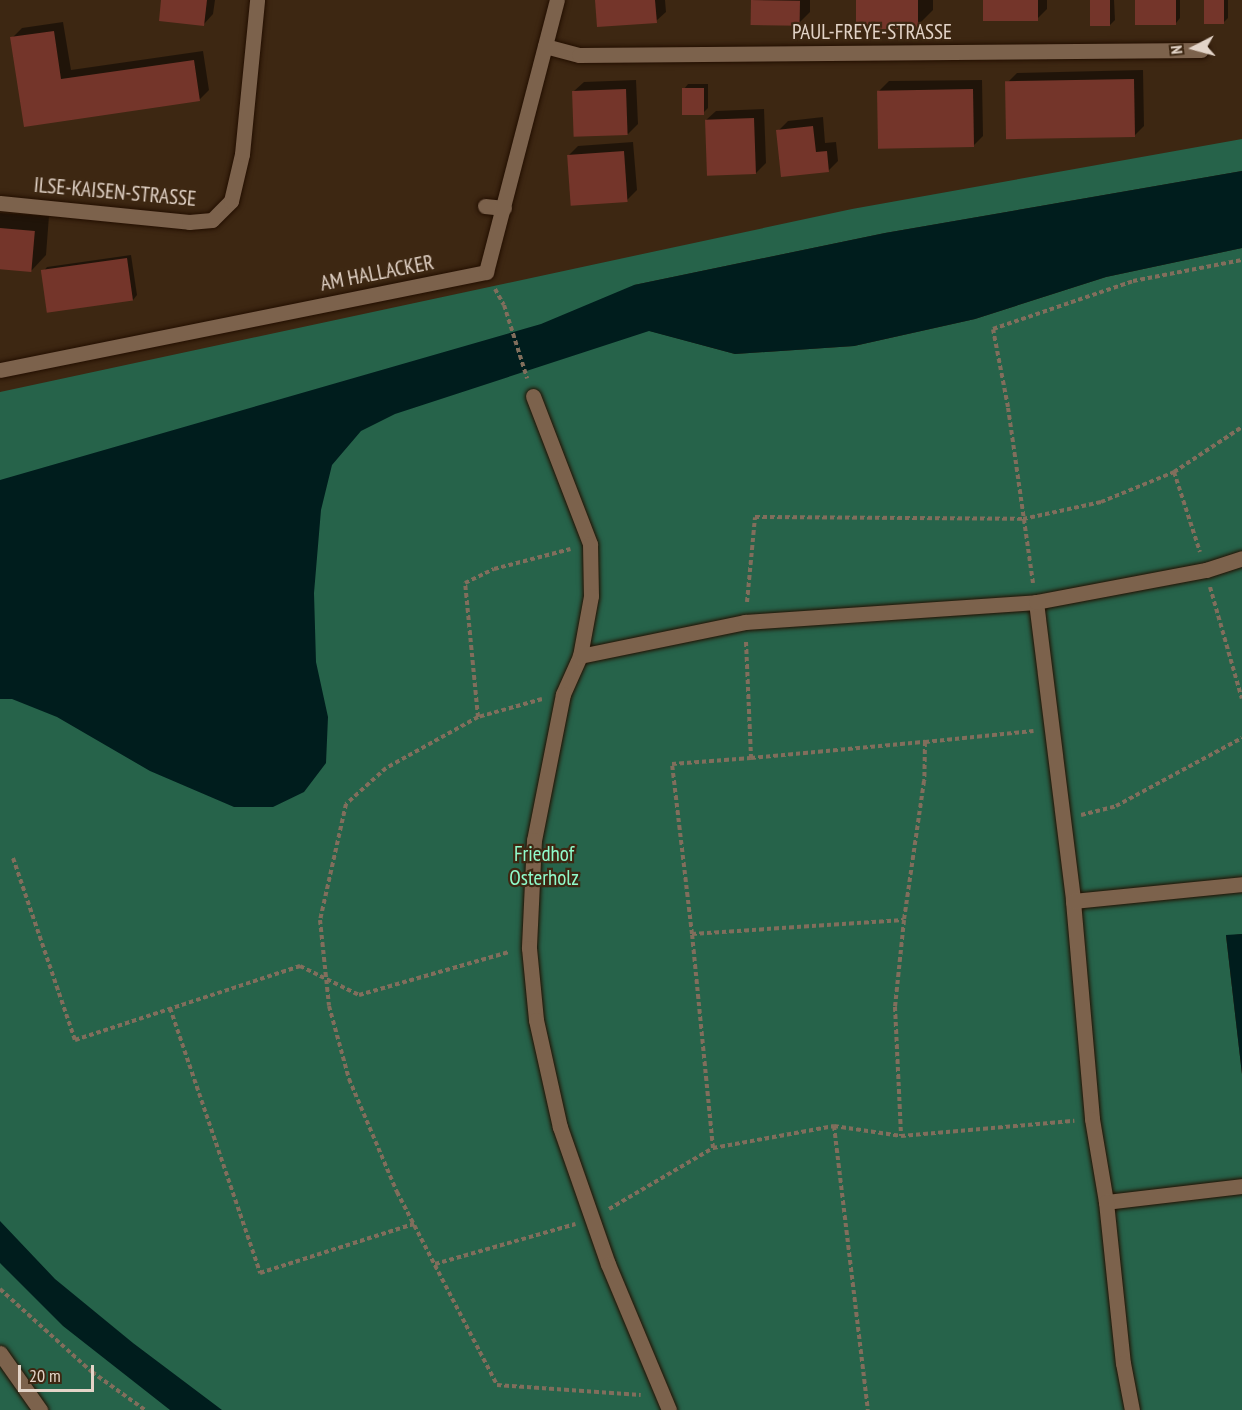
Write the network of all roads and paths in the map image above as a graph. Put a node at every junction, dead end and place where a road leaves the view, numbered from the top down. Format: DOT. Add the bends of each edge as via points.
graph roads {
  1 [pos="257,0"];
  2 [pos="557,0"];
  3 [pos="545,46"];
  4 [pos="1201,50"];
  5 [pos="0,203"];
  6 [pos="485,206"];
  7 [pos="504,208"];
  8 [pos="1242,260"];
  9 [pos="486,272"];
  10 [pos="0,370"];
  11 [pos="533,396"];
  12 [pos="1242,427"];
  13 [pos="1023,519"];
  14 [pos="590,544"];
  15 [pos="1242,558"];
  16 [pos="1036,602"];
  17 [pos="745,622"];
  18 [pos="580,656"];
  19 [pos="563,694"];
  20 [pos="478,717"];
  21 [pos="1052,729"];
  22 [pos="1242,738"];
  23 [pos="925,742"];
  24 [pos="751,758"];
  25 [pos="1064,819"];
  26 [pos="13,858"];
  27 [pos="1242,884"];
  28 [pos="1073,901"];
  29 [pos="904,920"];
  30 [pos="692,934"];
  31 [pos="529,948"];
  32 [pos="327,979"];
  33 [pos="170,1008"];
  34 [pos="1092,1119"];
  35 [pos="834,1126"];
  36 [pos="901,1136"];
  37 [pos="713,1148"];
  38 [pos="1242,1186"];
  39 [pos="1106,1202"];
  40 [pos="592,1220"];
  41 [pos="414,1224"];
  42 [pos="435,1264"];
  43 [pos="0,1289"];
  44 [pos="0,1353"];
  45 [pos="666,1403"];
  46 [pos="40,1410"];
  47 [pos="145,1410"];
  48 [pos="867,1410"];
  49 [pos="1132,1410"];
  1 -- 5 [label="street, ILSE-KAISEN-STRASSE" via="242,154 231,201 212,220 189,222"];
  2 -- 3 [label="street"];
  3 -- 4 [label="street, PAUL-FREYE-STRASSE" via="579,55"];
  3 -- 7 [label="street"];
  6 -- 7 [label="street"];
  7 -- 9 [label="street"];
  8 -- 13 [label="path" via="1133,282 993,329"];
  9 -- 10 [label="street, AM HALLACKER"];
  9 -- 11 [label="path" via="504,305"];
  11 -- 14 [label="street"];
  12 -- 13 [label="path" via="1174,472 1101,502"];
  13 -- 16 [label="path"];
  13 -- 17 [label="path" via="755,517"];
  14 -- 18 [label="street" via="591,596"];
  14 -- 20 [label="path" via="494,569 465,583"];
  15 -- 16 [label="street" via="1206,570"];
  16 -- 17 [label="street"];
  16 -- 21 [label="street"];
  17 -- 18 [label="street"];
  17 -- 24 [label="path"];
  18 -- 19 [label="street"];
  19 -- 20 [label="path"];
  19 -- 31 [label="street" via="534,840"];
  20 -- 32 [label="path" via="386,768 346,804 320,921"];
  21 -- 23 [label="path"];
  21 -- 25 [label="street"];
  22 -- 25 [label="path" via="1116,806"];
  23 -- 24 [label="path"];
  23 -- 29 [label="path" via="924,781"];
  24 -- 30 [label="path" via="672,764"];
  25 -- 28 [label="street"];
  26 -- 33 [label="path" via="75,1040"];
  27 -- 28 [label="street"];
  28 -- 34 [label="street"];
  29 -- 30 [label="path"];
  29 -- 36 [label="path" via="895,1007"];
  30 -- 37 [label="path"];
  31 -- 32 [label="path" via="459,964 359,995"];
  31 -- 40 [label="street" via="536,1020 560,1127"];
  32 -- 33 [label="path" via="300,966"];
  32 -- 41 [label="path" via="329,1006 349,1079"];
  33 -- 41 [label="path" via="260,1273"];
  34 -- 36 [label="path"];
  34 -- 39 [label="street"];
  35 -- 36 [label="path"];
  35 -- 37 [label="path"];
  35 -- 48 [label="path"];
  37 -- 40 [label="path"];
  38 -- 39 [label="street"];
  39 -- 49 [label="street" via="1123,1363"];
  40 -- 42 [label="path"];
  40 -- 45 [label="street"];
  41 -- 42 [label="path"];
  42 -- 45 [label="path" via="496,1385"];
  43 -- 47 [label="path" via="92,1371"];
  44 -- 46 [label="street"];
}
